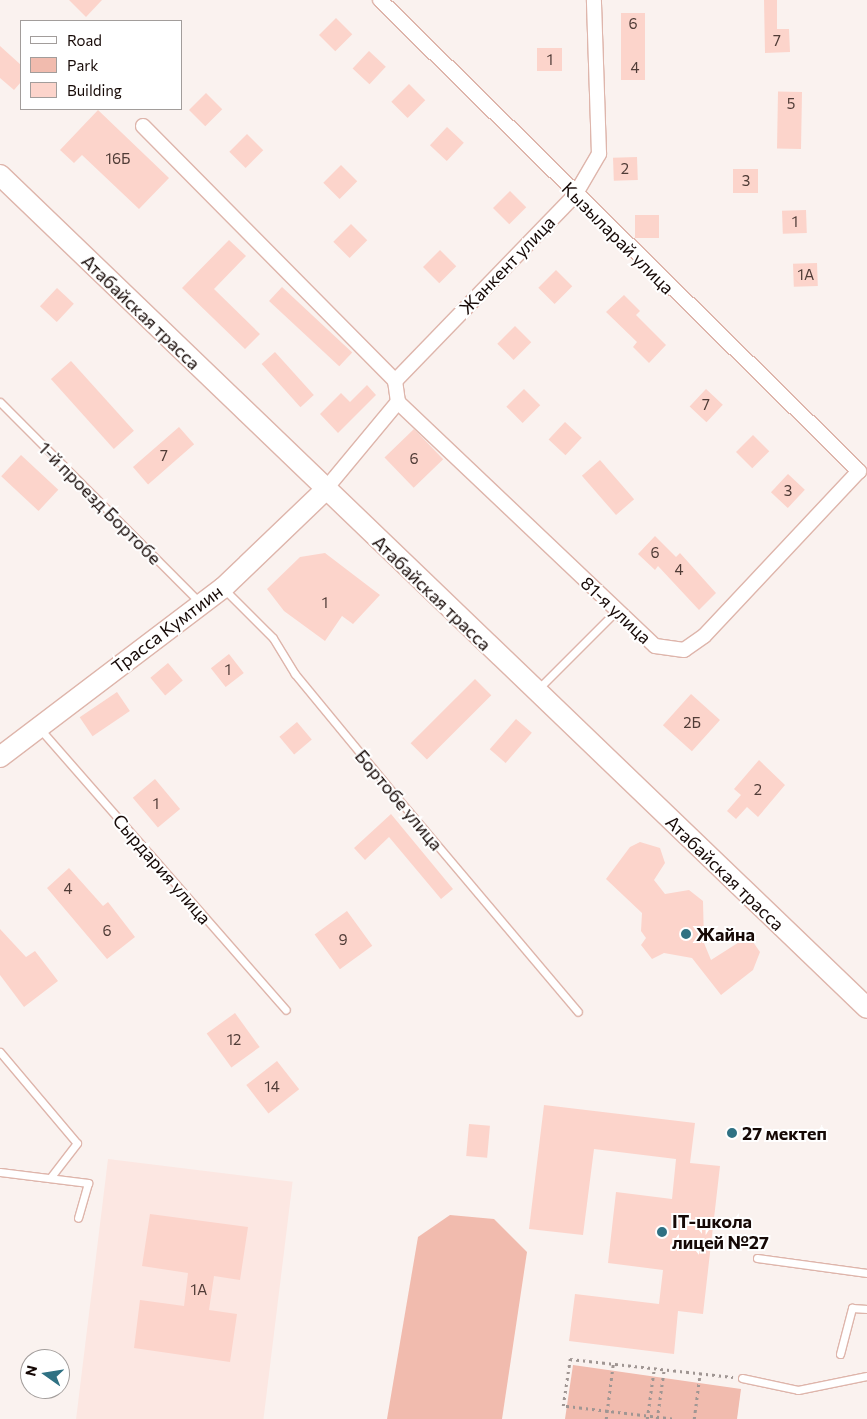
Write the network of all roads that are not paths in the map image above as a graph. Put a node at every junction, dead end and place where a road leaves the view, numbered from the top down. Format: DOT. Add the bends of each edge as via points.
graph roads {
  1 [pos="380,0"];
  2 [pos="594,0"];
  3 [pos="143,126"];
  4 [pos="0,174"];
  5 [pos="574,195"];
  6 [pos="395,381"];
  7 [pos="0,402"];
  8 [pos="398,402"];
  9 [pos="863,471"];
  10 [pos="324,491"];
  11 [pos="223,588"];
  12 [pos="200,603"];
  13 [pos="616,611"];
  14 [pos="535,692"];
  15 [pos="38,727"];
  16 [pos="0,757"];
  17 [pos="867,1008"];
  18 [pos="286,1010"];
  19 [pos="578,1012"];
  20 [pos="0,1052"];
  21 [pos="0,1172"];
  22 [pos="50,1178"];
  23 [pos="78,1218"];
  24 [pos="757,1258"];
  25 [pos="867,1273"];
  26 [pos="867,1309"];
  27 [pos="840,1354"];
  28 [pos="867,1376"];
  29 [pos="742,1378"];
  1 -- 5 [label="street, Кызыларай улица"];
  2 -- 5 [label="street, Жанкент улица" via="598,154"];
  3 -- 6 [label="street"];
  4 -- 10 [label="main road, Атабайская трасса"];
  5 -- 6 [label="street, Жанкент улица"];
  5 -- 9 [label="street, Кызыларай улица"];
  6 -- 8 [label="street"];
  7 -- 12 [label="lane, 1-й проезд Бортобе"];
  8 -- 10 [label="street"];
  8 -- 13 [label="street, 81-я улица"];
  9 -- 13 [label="street, 81-я улица" via="704,636 684,650 655,646"];
  10 -- 11 [label="main road, Трасса Кумтиин"];
  10 -- 14 [label="main road, Атабайская трасса"];
  11 -- 12 [label="main road, Трасса Кумтиин"];
  11 -- 19 [label="lane, Бортобе улица" via="273,638 295,674 386,786"];
  12 -- 15 [label="main road, Трасса Кумтиин"];
  13 -- 14 [label="lane"];
  14 -- 17 [label="main road, Атабайская трасса"];
  15 -- 16 [label="main road, Трасса Кумтиин"];
  15 -- 18 [label="lane, Сырдария улица"];
  20 -- 22 [label="lane" via="77,1143"];
  21 -- 22 [label="lane"];
  22 -- 23 [label="lane" via="88,1183"];
  24 -- 25 [label="lane"];
  26 -- 27 [label="lane" via="852,1308"];
  28 -- 29 [label="lane" via="798,1390"];
}
